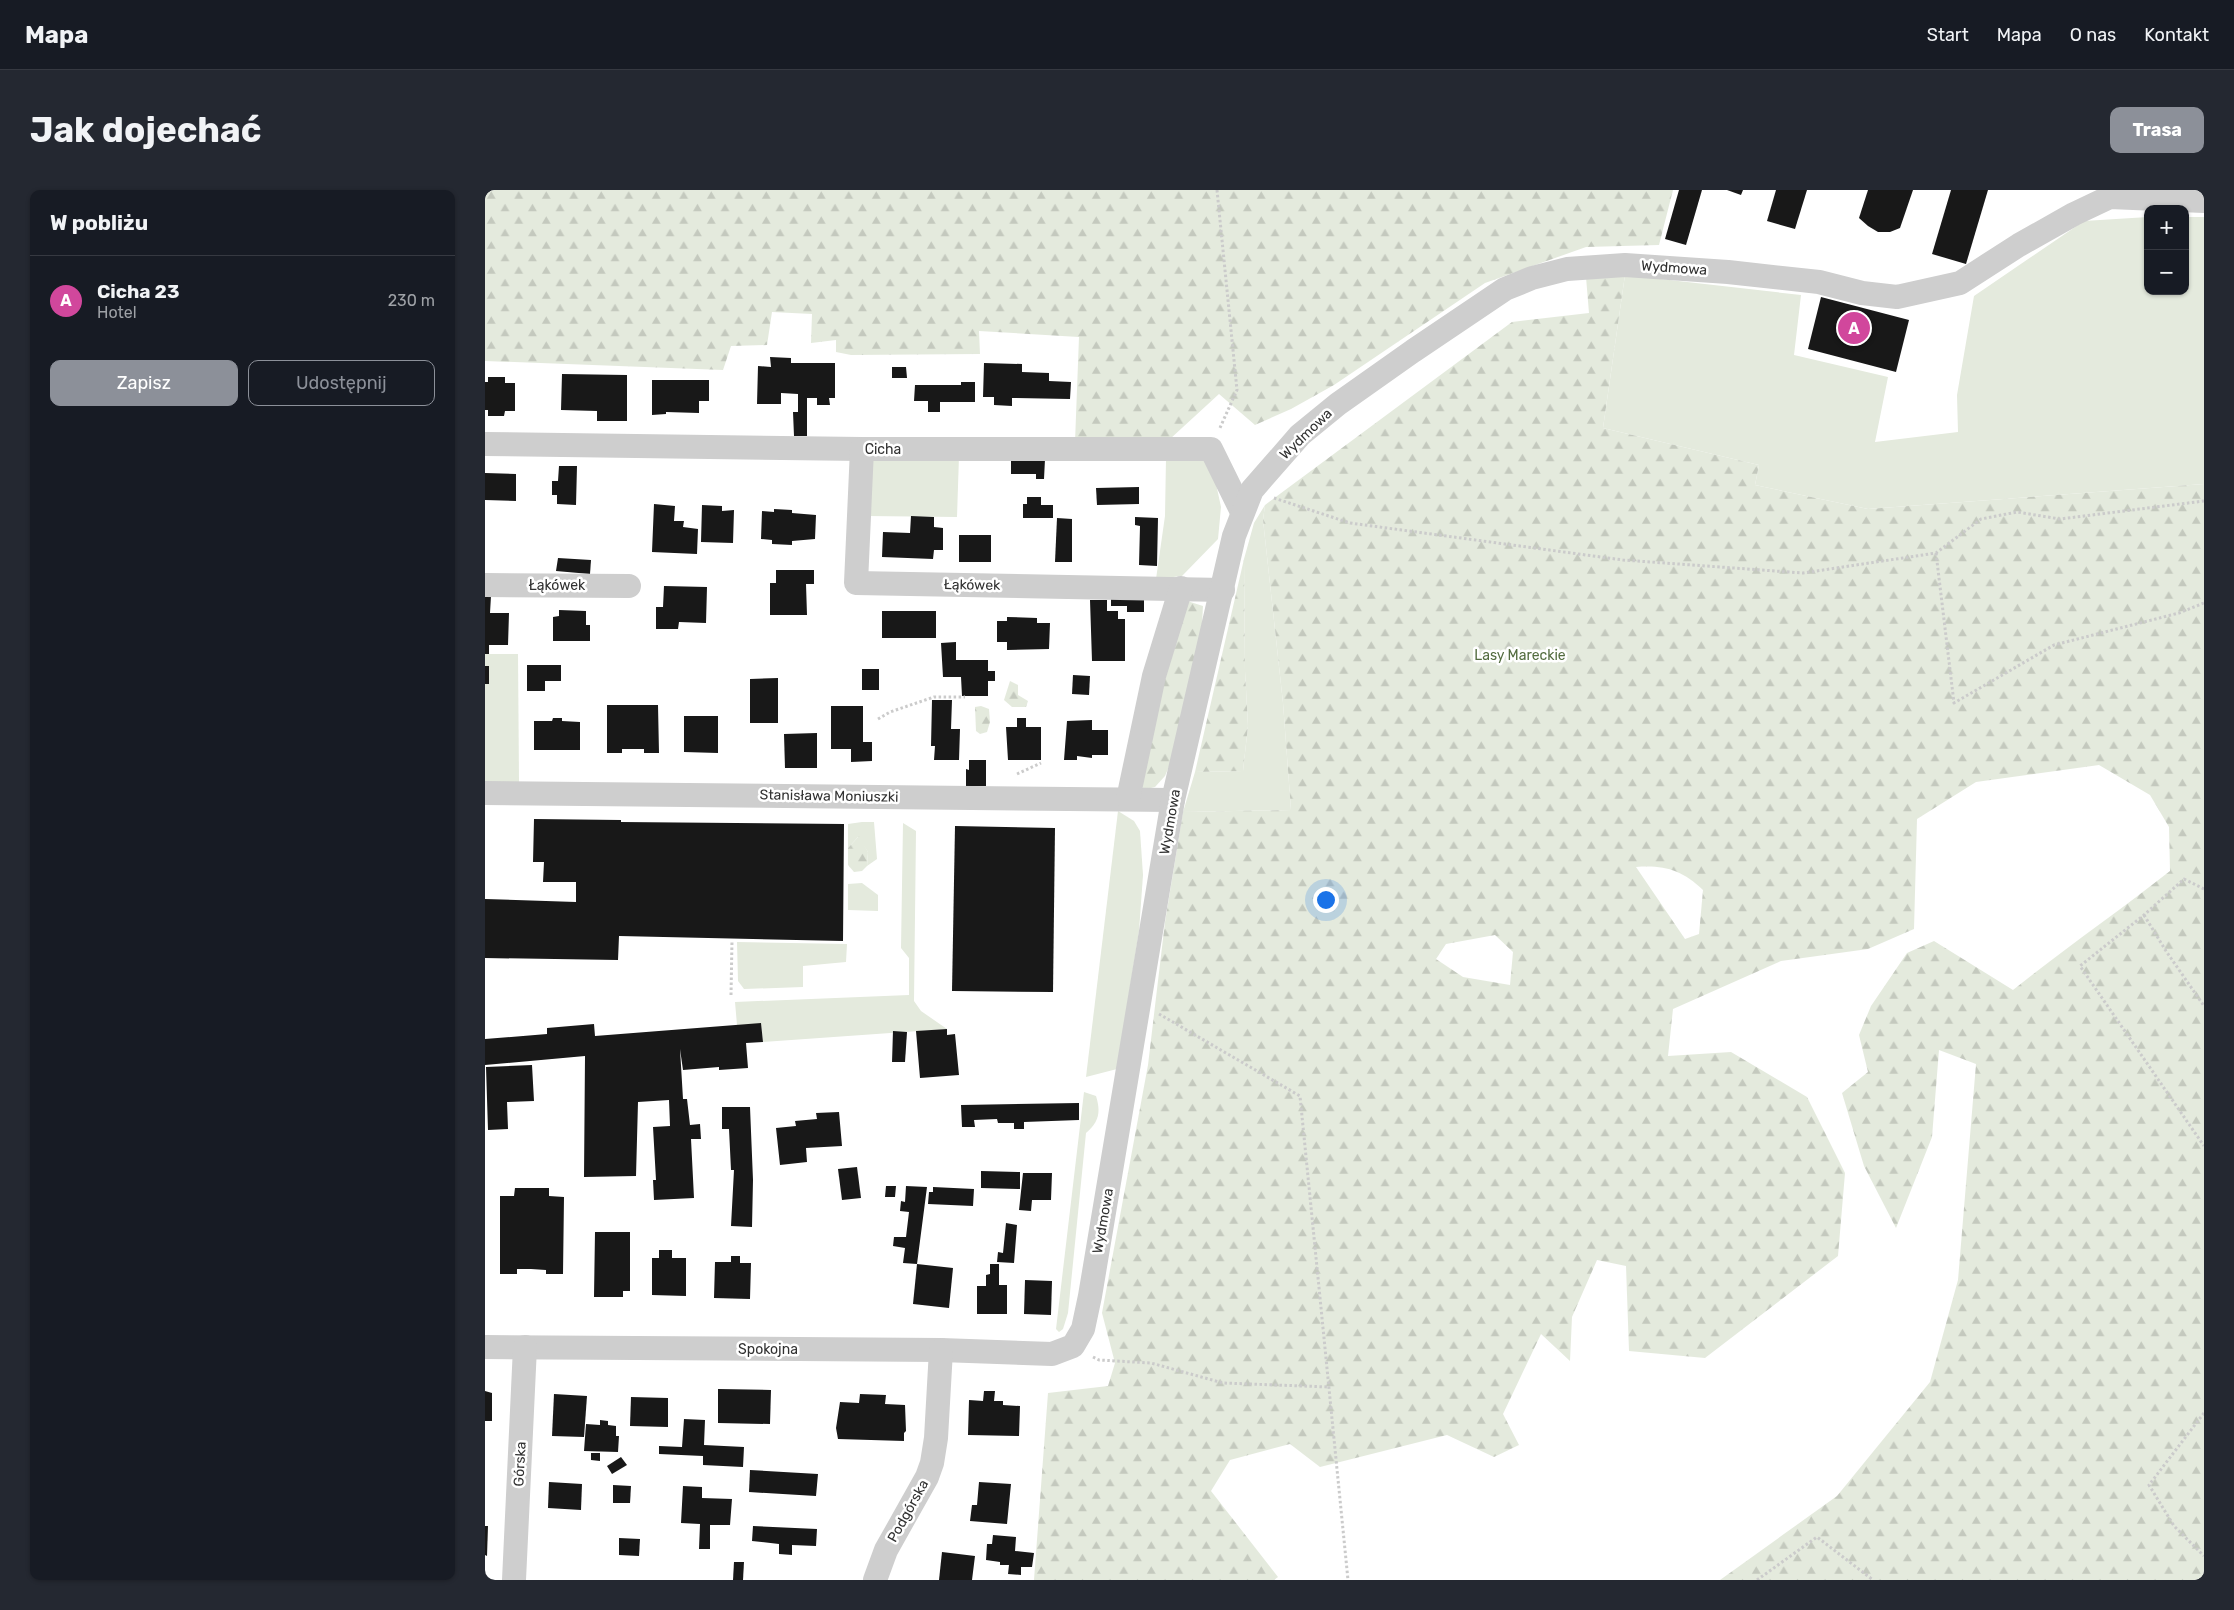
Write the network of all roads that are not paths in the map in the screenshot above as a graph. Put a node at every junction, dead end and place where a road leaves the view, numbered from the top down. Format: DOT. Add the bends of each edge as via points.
graph roads {
  1 [pos="2110,193"];
  2 [pos="2204,201"];
  3 [pos="485,444"];
  4 [pos="863,449"];
  5 [pos="1242,512"];
  6 [pos="485,585"];
  7 [pos="629,586"];
  8 [pos="1181,588"];
  9 [pos="1223,590"];
  10 [pos="485,793"];
  11 [pos="1129,800"];
  12 [pos="1173,800"];
  13 [pos="485,1347"];
  14 [pos="525,1347"];
  15 [pos="941,1350"];
  16 [pos="1062,1350"];
  17 [pos="514,1580"];
  18 [pos="875,1580"];
  1 -- 2 [label="street, Wydmowa"];
  1 -- 5 [label="street, Wydmowa" via="1960,283 1897,297 1862,294 1819,282 1625,265 1567,269 1532,278 1505,290 1338,404 1300,435 1252,490"];
  3 -- 4 [label="street, Cicha"];
  4 -- 5 [label="street, Cicha" via="1211,449"];
  4 -- 8 [label="street, Łąkówek" via="856,583"];
  5 -- 9 [label="street, Wydmowa"];
  6 -- 7 [label="street, Łąkówek"];
  8 -- 9 [label="street, Łąkówek"];
  8 -- 11 [label="street" via="1154,676"];
  9 -- 12 [label="street, Wydmowa"];
  10 -- 11 [label="street, Stanisława Moniuszki"];
  11 -- 12 [label="street, Stanisława Moniuszki"];
  12 -- 16 [label="street, Wydmowa" via="1090,1296 1083,1329"];
  13 -- 14 [label="street, Spokojna"];
  14 -- 15 [label="street, Spokojna"];
  14 -- 17 [label="street, Górska"];
  15 -- 16 [label="street, Spokojna"];
  15 -- 18 [label="street, Podgórska" via="932,1463 886,1550"];
}
